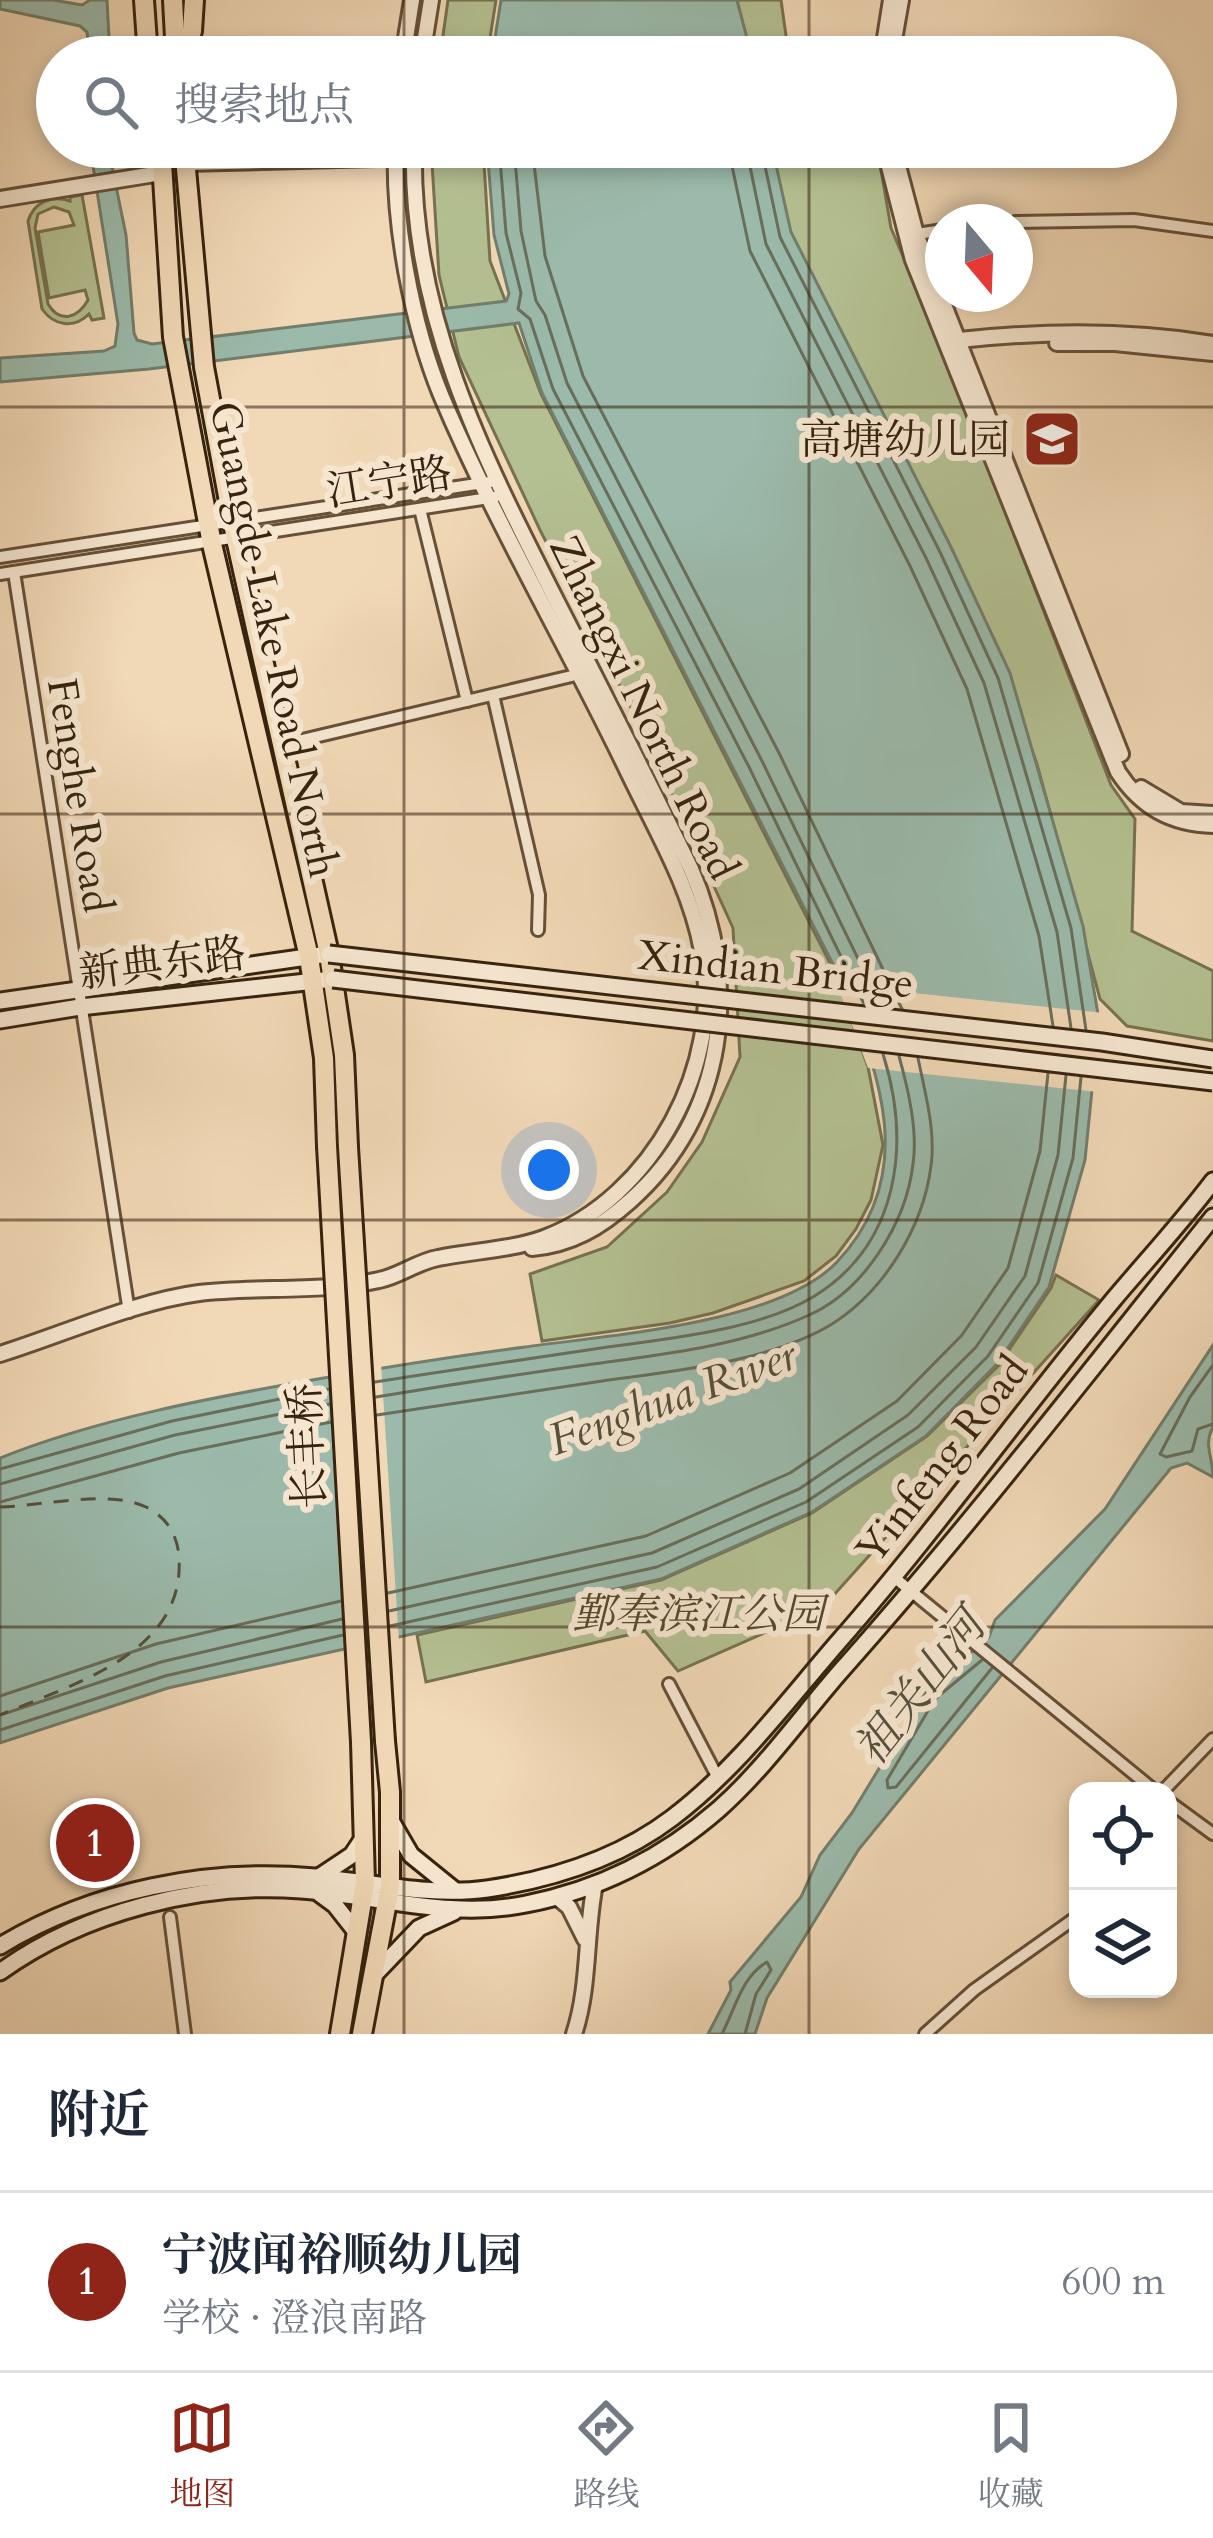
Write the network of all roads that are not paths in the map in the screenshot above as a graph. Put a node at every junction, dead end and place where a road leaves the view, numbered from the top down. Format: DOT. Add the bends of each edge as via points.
graph roads {
  1 [pos="144,0"];
  2 [pos="154,0"];
  3 [pos="173,0"];
  4 [pos="194,0"];
  5 [pos="412,0"];
  6 [pos="431,0"];
  7 [pos="891,0"];
  8 [pos="901,0"];
  9 [pos="147,36"];
  10 [pos="157,36"];
  11 [pos="177,36"];
  12 [pos="190,36"];
  13 [pos="406,36"];
  14 [pos="425,36"];
  15 [pos="885,36"];
  16 [pos="895,36"];
  17 [pos="161,168"];
  18 [pos="185,168"];
  19 [pos="398,168"];
  20 [pos="415,168"];
  21 [pos="894,168"];
  22 [pos="161,172"];
  23 [pos="0,199"];
  24 [pos="1033,222"];
  25 [pos="1213,231"];
  26 [pos="925,233"];
  27 [pos="910,236"];
  28 [pos="423,305"];
  29 [pos="1213,344"];
  30 [pos="954,345"];
  31 [pos="1213,353"];
  32 [pos="493,489"];
  33 [pos="420,509"];
  34 [pos="234,531"];
  35 [pos="210,536"];
  36 [pos="0,557"];
  37 [pos="14,572"];
  38 [pos="0,574"];
  39 [pos="580,674"];
  40 [pos="493,695"];
  41 [pos="467,701"];
  42 [pos="281,745"];
  43 [pos="1213,814"];
  44 [pos="1213,825"];
  45 [pos="538,930"];
  46 [pos="319,955"];
  47 [pos="323,980"];
  48 [pos="79,998"];
  49 [pos="0,1001"];
  50 [pos="0,1020"];
  51 [pos="1213,1059"];
  52 [pos="1213,1082"];
  53 [pos="327,1146"];
  54 [pos="348,1147"];
  55 [pos="1213,1181"];
  56 [pos="1213,1217"];
  57 [pos="485,1250"];
  58 [pos="129,1312"];
  59 [pos="0,1354"];
  60 [pos="895,1578"];
  61 [pos="912,1591"];
  62 [pos="668,1684"];
  63 [pos="1213,1739"];
  64 [pos="718,1778"];
  65 [pos="1148,1782"];
  66 [pos="1168,1782"];
  67 [pos="1177,1808"];
  68 [pos="390,1819"];
  69 [pos="1213,1834"];
  70 [pos="364,1837"];
  71 [pos="595,1884"];
  72 [pos="318,1885"];
  73 [pos="455,1890"];
  74 [pos="364,1891"];
  75 [pos="388,1894"];
  76 [pos="190,1897"];
  77 [pos="557,1897"];
  78 [pos="146,1905"];
  79 [pos="460,1910"];
  80 [pos="170,1917"];
  81 [pos="1069,1922"];
  82 [pos="357,1933"];
  83 [pos="586,1944"];
  84 [pos="0,1946"];
  85 [pos="0,1972"];
  86 [pos="373,1976"];
  87 [pos="185,2034"];
  88 [pos="340,2034"];
  89 [pos="362,2034"];
  90 [pos="574,2034"];
  91 [pos="925,2034"];
  1 -- 9 [label="main road"];
  2 -- 10 [label="main road"];
  3 -- 11 [label="main road"];
  4 -- 12 [label="main road"];
  5 -- 13 [label="street"];
  6 -- 14 [label="street"];
  7 -- 15 [label="street"];
  8 -- 16 [label="street"];
  17 -- 22 [label="main road, Guangde Lake Road North"];
  18 -- 34 [label="main road, Guangde Lake Road North" via="199,331"];
  19 -- 28 [label="street, Zhangxi North Road"];
  20 -- 28 [label="street, Zhangxi North Road"];
  21 -- 27 [label="street"];
  22 -- 23 [label="street"];
  22 -- 35 [label="main road, Guangde Lake Road North" via="173,337"];
  24 -- 25 [label="street" via="1134,220"];
  26 -- 27 [label="street"];
  27 -- 30 [label="street"];
  28 -- 32 [label="street, Zhangxi North Road"];
  28 -- 32 [label="street, Zhangxi North Road" via="424,346 441,393"];
  29 -- 30 [label="street" via="1084,333"];
  30 -- 31 [label="street" via="1114,343"];
  30 -- 43 [label="street" via="1128,770 1168,806"];
  30 -- 44 [label="street" via="1118,772 1163,815"];
  32 -- 33 [label="street, 江宁路"];
  32 -- 34 [label="street, 江宁路"];
  32 -- 39 [label="street, Zhangxi North Road"];
  32 -- 57 [label="street, Zhangxi North Road" via="691,869 720,965 708,1078 678,1147 651,1183 573,1240"];
  33 -- 34 [label="street, 江宁路"];
  33 -- 41 [label="street"];
  34 -- 35 [label="street, 江宁路"];
  34 -- 42 [label="main road, Guangde Lake Road North"];
  35 -- 36 [label="street, 江宁路"];
  35 -- 37 [label="street, 江宁路"];
  35 -- 46 [label="main road, Guangde Lake Road North"];
  37 -- 38 [label="street, 江宁路"];
  37 -- 48 [label="street, Fenghe Road"];
  39 -- 40 [label="street"];
  39 -- 57 [label="street, Zhangxi North Road" via="693,913 705,967 701,1030 684,1099 639,1172 545,1238"];
  40 -- 41 [label="street"];
  40 -- 45 [label="street" via="538,896"];
  41 -- 42 [label="street"];
  42 -- 46 [label="main road, Guangde Lake Road North"];
  46 -- 47 [label="main road, Guangde Lake Road North"];
  46 -- 48 [label="main road, 新典东路"];
  46 -- 51 [label="main road, Xindian Bridge, bridge"];
  47 -- 48 [label="main road, 新典东路"];
  47 -- 52 [label="main road, Xindian Bridge, bridge"];
  47 -- 53 [label="main road, Guangde Lake Road North"];
  47 -- 54 [label="main road, Guangde Lake Road North" via="344,1054"];
  48 -- 49 [label="main road, 新典东路"];
  48 -- 50 [label="main road, 新典东路"];
  48 -- 58 [label="street, Fenghe Road"];
  53 -- 70 [label="main road, 长丰桥, bridge"];
  54 -- 68 [label="main road, 长丰桥, bridge"];
  55 -- 60 [label="main road, Yinfeng Road"];
  56 -- 61 [label="main road, Yinfeng Road"];
  57 -- 58 [label="street, Zhangxi North Road" via="417,1263 372,1282 199,1293"];
  58 -- 59 [label="street, Zhangxi North Road"];
  60 -- 61 [label="street"];
  60 -- 64 [label="main road, Yinfeng Road"];
  61 -- 65 [label="street"];
  61 -- 71 [label="main road, Yinfeng Road" via="720,1808 665,1849"];
  62 -- 64 [label="street"];
  63 -- 66 [label="street"];
  64 -- 73 [label="main road, Yinfeng Road" via="621,1850 562,1874"];
  67 -- 69 [label="street"];
  68 -- 73 [label="main road" via="411,1855"];
  68 -- 75 [label="main road, 长丰桥"];
  70 -- 72 [label="main road"];
  70 -- 74 [label="main road, 长丰桥"];
  71 -- 77 [label="main road, Yinfeng Road"];
  71 -- 83 [label="street"];
  72 -- 74 [label="main road, Yinfeng Road"];
  72 -- 76 [label="main road"];
  72 -- 82 [label="main road"];
  72 -- 84 [label="main road" via="272,1874 177,1883 79,1908"];
  73 -- 75 [label="main road, Yinfeng Road"];
  74 -- 75 [label="main road, Yinfeng Road"];
  74 -- 82 [label="main road"];
  75 -- 79 [label="main road, Yinfeng Road"];
  75 -- 86 [label="main road"];
  76 -- 78 [label="main road"];
  76 -- 80 [label="street"];
  77 -- 79 [label="main road, Yinfeng Road"];
  77 -- 83 [label="street"];
  78 -- 80 [label="street"];
  78 -- 85 [label="main road" via="68,1934"];
  79 -- 86 [label="main road" via="419,1928"];
  80 -- 87 [label="street"];
  81 -- 91 [label="street"];
  82 -- 88 [label="main road"];
  83 -- 90 [label="street"];
  86 -- 89 [label="main road"];
}
